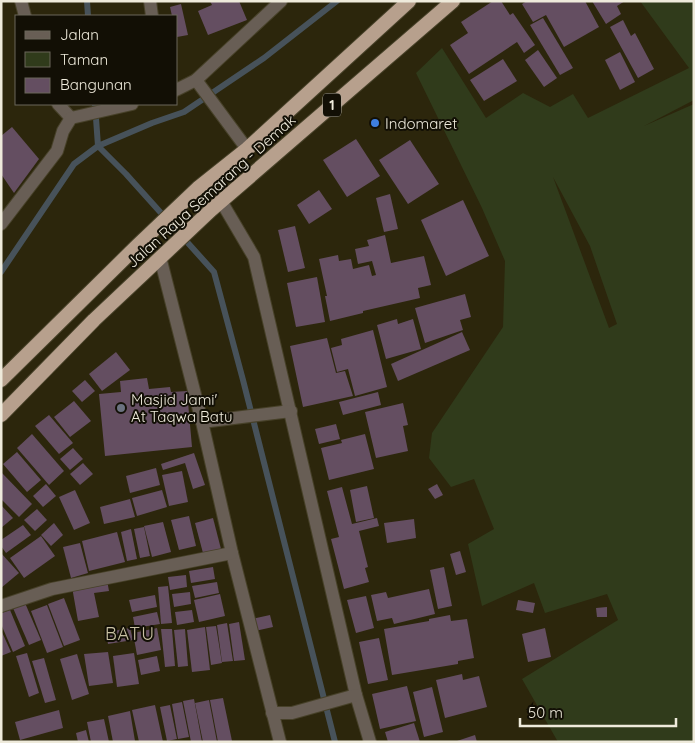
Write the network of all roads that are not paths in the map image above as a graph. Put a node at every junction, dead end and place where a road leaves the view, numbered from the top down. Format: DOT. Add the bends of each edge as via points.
graph roads {
  1 [pos="21,1"];
  2 [pos="150,1"];
  3 [pos="281,1"];
  4 [pos="410,1"];
  5 [pos="453,1"];
  6 [pos="25,15"];
  7 [pos="152,15"];
  8 [pos="198,82"];
  9 [pos="178,89"];
  10 [pos="59,105"];
  11 [pos="128,105"];
  12 [pos="71,118"];
  13 [pos="247,149"];
  14 [pos="216,205"];
  15 [pos="1,224"];
  16 [pos="160,257"];
  17 [pos="2,379"];
  18 [pos="285,412"];
  19 [pos="1,415"];
  20 [pos="207,422"];
  21 [pos="232,553"];
  22 [pos="1,606"];
  23 [pos="354,696"];
  24 [pos="272,714"];
  25 [pos="280,742"];
  26 [pos="370,742"];
  1 -- 6 [label="street"];
  2 -- 7 [label="street"];
  3 -- 8 [label="street"];
  4 -- 13 [label="highway, Jalan Raya Semarang - Demak / 1"];
  5 -- 14 [label="highway, Jalan Raya Semarang - Demak / 1"];
  8 -- 9 [label="street"];
  8 -- 13 [label="street"];
  10 -- 12 [label="street"];
  11 -- 12 [label="street"];
  12 -- 15 [label="street" via="57,151"];
  13 -- 17 [label="highway, Jalan Raya Semarang - Demak / 1" via="198,188"];
  14 -- 16 [label="highway, Jalan Raya Semarang - Demak / 1"];
  14 -- 18 [label="street" via="254,257"];
  16 -- 19 [label="highway, Jalan Raya Semarang - Demak / 1"];
  16 -- 20 [label="street"];
  18 -- 20 [label="street"];
  18 -- 23 [label="street"];
  20 -- 21 [label="street"];
  21 -- 22 [label="street" via="52,589"];
  21 -- 24 [label="street"];
  23 -- 24 [label="street"];
  23 -- 26 [label="street"];
  24 -- 25 [label="street"];
}
